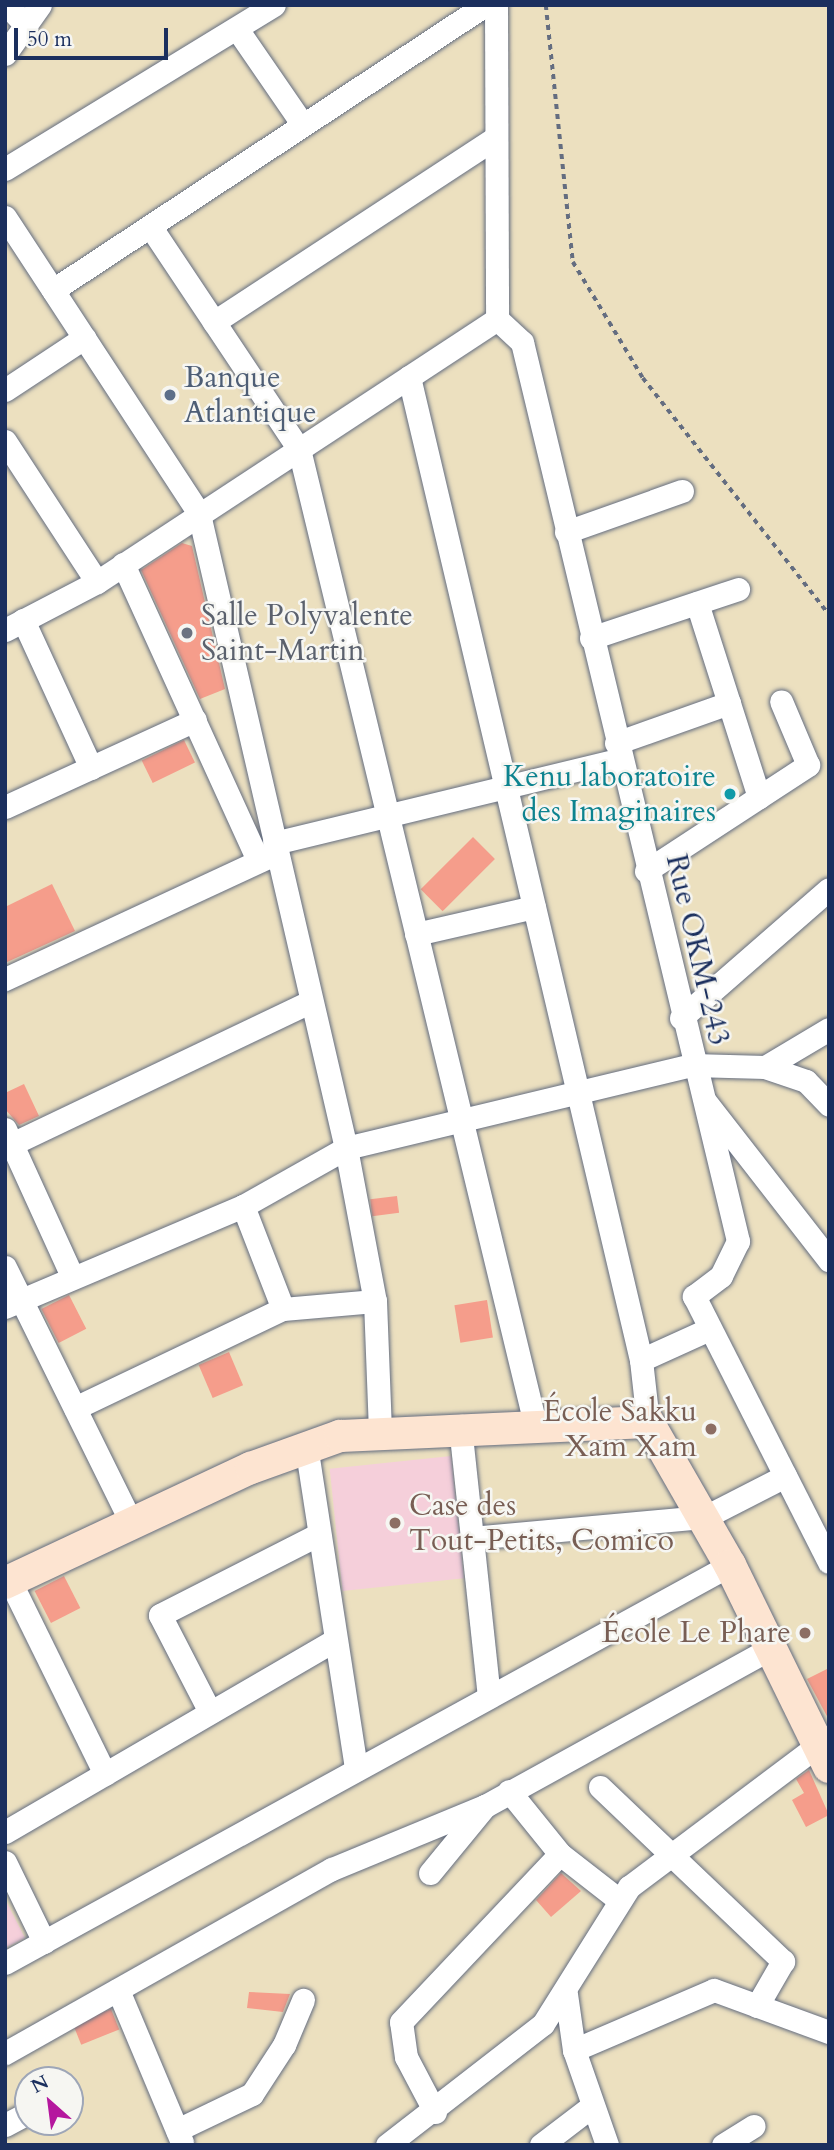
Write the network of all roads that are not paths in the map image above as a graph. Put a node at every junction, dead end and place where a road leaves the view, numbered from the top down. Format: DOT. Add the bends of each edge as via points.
graph roads {
  1 [pos="7,5"];
  2 [pos="40,5"];
  3 [pos="274,5"];
  4 [pos="485,5"];
  5 [pos="496,5"];
  6 [pos="24,23"];
  7 [pos="237,29"];
  8 [pos="5,54"];
  9 [pos="303,125"];
  10 [pos="495,138"];
  11 [pos="5,169"];
  12 [pos="5,217"];
  13 [pos="150,226"];
  14 [pos="53,290"];
  15 [pos="497,319"];
  16 [pos="214,322"];
  17 [pos="84,338"];
  18 [pos="409,377"];
  19 [pos="5,390"];
  20 [pos="5,441"];
  21 [pos="299,449"];
  22 [pos="682,491"];
  23 [pos="199,514"];
  24 [pos="566,531"];
  25 [pos="123,565"];
  26 [pos="97,582"];
  27 [pos="738,589"];
  28 [pos="697,603"];
  29 [pos="14,625"];
  30 [pos="591,638"];
  31 [pos="781,701"];
  32 [pos="729,704"];
  33 [pos="195,720"];
  34 [pos="618,751"];
  35 [pos="91,768"];
  36 [pos="505,787"];
  37 [pos="759,797"];
  38 [pos="5,807"];
  39 [pos="387,815"];
  40 [pos="270,852"];
  41 [pos="646,871"];
  42 [pos="829,889"];
  43 [pos="534,907"];
  44 [pos="416,934"];
  45 [pos="5,979"];
  46 [pos="310,1002"];
  47 [pos="681,1018"];
  48 [pos="829,1029"];
  49 [pos="692,1065"];
  50 [pos="765,1067"];
  51 [pos="578,1093"];
  52 [pos="698,1093"];
  53 [pos="829,1105"];
  54 [pos="461,1121"];
  55 [pos="9,1136"];
  56 [pos="346,1148"];
  57 [pos="243,1206"];
  58 [pos="829,1260"];
  59 [pos="5,1267"];
  60 [pos="72,1276"];
  61 [pos="375,1301"];
  62 [pos="13,1303"];
  63 [pos="282,1309"];
  64 [pos="707,1330"];
  65 [pos="641,1360"];
  66 [pos="75,1408"];
  67 [pos="648,1422"];
  68 [pos="535,1424"];
  69 [pos="460,1426"];
  70 [pos="380,1430"];
  71 [pos="306,1445"];
  72 [pos="785,1476"];
  73 [pos="705,1517"];
  74 [pos="132,1524"];
  75 [pos="319,1534"];
  76 [pos="472,1538"];
  77 [pos="829,1563"];
  78 [pos="730,1565"];
  79 [pos="8,1582"];
  80 [pos="335,1640"];
  81 [pos="771,1648"];
  82 [pos="489,1696"];
  83 [pos="210,1712"];
  84 [pos="825,1749"];
  85 [pos="356,1769"];
  86 [pos="105,1774"];
  87 [pos="600,1787"];
  88 [pos="509,1791"];
  89 [pos="485,1805"];
  90 [pos="5,1832"];
  91 [pos="667,1853"];
  92 [pos="560,1854"];
  93 [pos="5,1862"];
  94 [pos="430,1873"];
  95 [pos="619,1900"];
  96 [pos="44,1942"];
  97 [pos="5,1962"];
  98 [pos="118,1990"];
  99 [pos="566,1994"];
  100 [pos="303,2000"];
  101 [pos="757,2006"];
  102 [pos="829,2032"];
  103 [pos="574,2050"];
  104 [pos="5,2053"];
  105 [pos="592,2106"];
  106 [pos="435,2112"];
  107 [pos="753,2126"];
  108 [pos="180,2138"];
  109 [pos="412,2138"];
  110 [pos="387,2145"];
  111 [pos="541,2145"];
  112 [pos="607,2145"];
  113 [pos="723,2145"];
  1 -- 6 [label="street"];
  2 -- 6 [label="street"];
  3 -- 7 [label="street"];
  4 -- 9 [label="street"];
  5 -- 10 [label="street"];
  6 -- 8 [label="street"];
  7 -- 9 [label="street"];
  7 -- 11 [label="street"];
  9 -- 13 [label="street"];
  10 -- 15 [label="street"];
  10 -- 16 [label="street"];
  12 -- 14 [label="street"];
  13 -- 14 [label="street"];
  13 -- 16 [label="street"];
  14 -- 17 [label="street"];
  15 -- 18 [label="street"];
  15 -- 24 [label="street, Rue OKM-243" via="522,342"];
  16 -- 21 [label="street"];
  17 -- 19 [label="street"];
  17 -- 23 [label="street"];
  18 -- 21 [label="street"];
  18 -- 36 [label="street"];
  20 -- 26 [label="street"];
  21 -- 23 [label="street"];
  21 -- 39 [label="street"];
  22 -- 24 [label="street"];
  23 -- 25 [label="street"];
  23 -- 40 [label="street"];
  24 -- 30 [label="street, Rue OKM-243"];
  25 -- 26 [label="street"];
  25 -- 33 [label="street"];
  26 -- 29 [label="street"];
  27 -- 28 [label="street"];
  28 -- 30 [label="street"];
  28 -- 32 [label="street"];
  29 -- 35 [label="street"];
  30 -- 34 [label="street, Rue OKM-243"];
  31 -- 37 [label="street" via="808,765"];
  32 -- 34 [label="street"];
  32 -- 37 [label="street"];
  33 -- 35 [label="street"];
  33 -- 40 [label="street"];
  34 -- 36 [label="street"];
  34 -- 41 [label="street, Rue OKM-243"];
  35 -- 38 [label="street"];
  36 -- 39 [label="street"];
  36 -- 43 [label="street"];
  37 -- 41 [label="street"];
  39 -- 40 [label="street"];
  39 -- 44 [label="street"];
  40 -- 45 [label="street"];
  40 -- 46 [label="street"];
  41 -- 47 [label="street, Rue OKM-243"];
  42 -- 47 [label="street"];
  43 -- 44 [label="street"];
  43 -- 51 [label="street"];
  44 -- 54 [label="street"];
  46 -- 55 [label="street"];
  46 -- 56 [label="street"];
  47 -- 49 [label="street, Rue OKM-243"];
  48 -- 50 [label="street"];
  49 -- 50 [label="street"];
  49 -- 51 [label="street"];
  49 -- 52 [label="street, Rue OKM-243"];
  50 -- 53 [label="street" via="806,1081"];
  51 -- 54 [label="street"];
  51 -- 65 [label="street"];
  52 -- 58 [label="street"];
  52 -- 64 [label="street, Rue OKM-243" via="738,1241 722,1276 694,1296"];
  54 -- 56 [label="street"];
  54 -- 68 [label="street"];
  55 -- 60 [label="street"];
  56 -- 57 [label="street"];
  56 -- 61 [label="street"];
  57 -- 60 [label="street"];
  57 -- 63 [label="street"];
  59 -- 62 [label="street"];
  60 -- 62 [label="street"];
  61 -- 63 [label="street"];
  61 -- 70 [label="street"];
  62 -- 66 [label="street"];
  63 -- 66 [label="street"];
  64 -- 65 [label="street"];
  64 -- 72 [label="street, Rue OKM-243"];
  65 -- 67 [label="street"];
  66 -- 74 [label="street"];
  67 -- 68 [label="street"];
  67 -- 73 [label="street"];
  68 -- 69 [label="street"];
  69 -- 70 [label="street"];
  69 -- 76 [label="street"];
  70 -- 71 [label="street"];
  71 -- 74 [label="street"];
  71 -- 75 [label="street"];
  72 -- 73 [label="street"];
  72 -- 77 [label="street, Rue OKM-243"];
  73 -- 76 [label="street"];
  73 -- 78 [label="street"];
  74 -- 79 [label="street"];
  75 -- 80 [label="street"];
  75 -- 83 [label="street" via="160,1615"];
  76 -- 82 [label="street"];
  78 -- 81 [label="street"];
  78 -- 82 [label="street"];
  79 -- 86 [label="street"];
  80 -- 83 [label="street"];
  80 -- 85 [label="street"];
  81 -- 84 [label="street"];
  81 -- 88 [label="street"];
  82 -- 85 [label="street"];
  83 -- 86 [label="street"];
  84 -- 91 [label="street"];
  85 -- 96 [label="street"];
  86 -- 90 [label="street"];
  87 -- 91 [label="street"];
  88 -- 89 [label="street"];
  88 -- 92 [label="street"];
  89 -- 94 [label="street"];
  89 -- 98 [label="street" via="332,1869"];
  91 -- 95 [label="street"];
  91 -- 101 [label="street" via="785,1965"];
  92 -- 95 [label="street"];
  92 -- 106 [label="street" via="401,2022 406,2057"];
  93 -- 96 [label="street"];
  95 -- 99 [label="street"];
  96 -- 97 [label="street"];
  98 -- 104 [label="street"];
  98 -- 108 [label="street"];
  99 -- 103 [label="street"];
  99 -- 106 [label="street" via="528,2040"];
  100 -- 108 [label="street" via="284,2045 251,2094"];
  101 -- 102 [label="street"];
  101 -- 103 [label="street" via="700,1991"];
  103 -- 105 [label="street"];
  105 -- 111 [label="street"];
  105 -- 112 [label="street"];
  106 -- 109 [label="street"];
  107 -- 113 [label="street"];
  109 -- 110 [label="street"];
}
